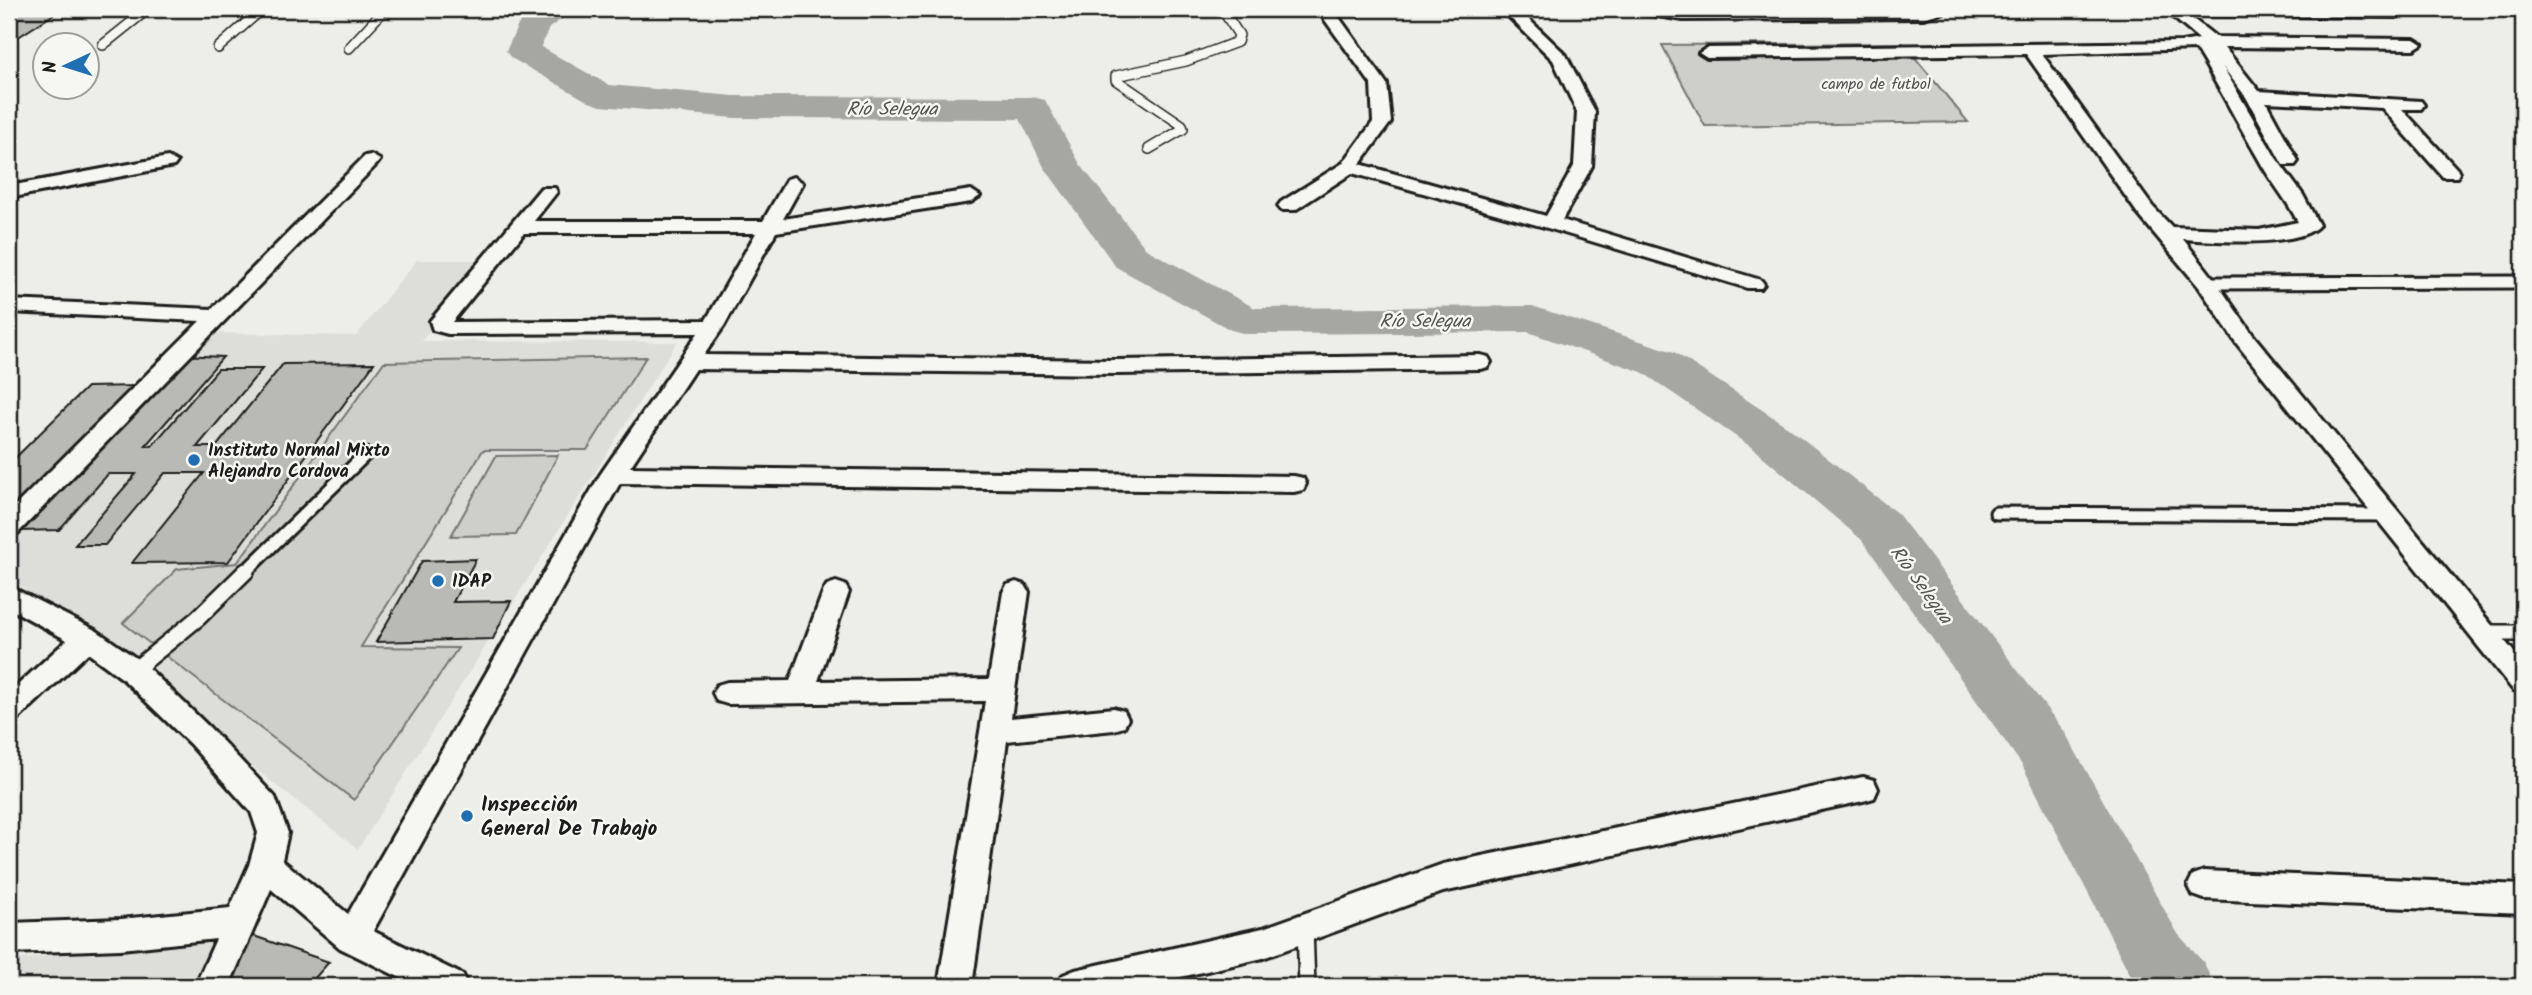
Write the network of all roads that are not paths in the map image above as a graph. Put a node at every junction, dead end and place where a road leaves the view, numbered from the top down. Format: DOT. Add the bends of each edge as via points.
graph roads {
  1 [pos="148,9"];
  2 [pos="262,9"];
  3 [pos="385,9"];
  4 [pos="1222,9"];
  5 [pos="1325,9"];
  6 [pos="1509,9"];
  7 [pos="1645,9"];
  8 [pos="1939,9"];
  9 [pos="2172,9"];
  10 [pos="2396,12"];
  11 [pos="2207,44"];
  12 [pos="2414,44"];
  13 [pos="103,45"];
  14 [pos="218,48"];
  15 [pos="349,48"];
  16 [pos="2031,49"];
  17 [pos="1707,54"];
  18 [pos="2253,96"];
  19 [pos="2387,103"];
  20 [pos="2415,105"];
  21 [pos="1149,149"];
  22 [pos="371,159"];
  23 [pos="2289,161"];
  24 [pos="168,162"];
  25 [pos="1349,167"];
  26 [pos="2450,173"];
  27 [pos="794,183"];
  28 [pos="9,192"];
  29 [pos="548,192"];
  30 [pos="971,196"];
  31 [pos="1288,206"];
  32 [pos="1552,223"];
  33 [pos="519,227"];
  34 [pos="771,227"];
  35 [pos="2167,233"];
  36 [pos="2523,282"];
  37 [pos="2207,283"];
  38 [pos="1754,284"];
  39 [pos="9,306"];
  40 [pos="215,315"];
  41 [pos="713,326"];
  42 [pos="688,362"];
  43 [pos="1480,362"];
  44 [pos="366,454"];
  45 [pos="612,475"];
  46 [pos="1294,484"];
  47 [pos="1996,513"];
  48 [pos="2387,515"];
  49 [pos="9,527"];
  50 [pos="836,592"];
  51 [pos="1016,592"];
  52 [pos="9,596"];
  53 [pos="2483,632"];
  54 [pos="2523,632"];
  55 [pos="88,638"];
  56 [pos="133,671"];
  57 [pos="2523,682"];
  58 [pos="1000,690"];
  59 [pos="800,692"];
  60 [pos="727,693"];
  61 [pos="9,710"];
  62 [pos="1114,719"];
  63 [pos="993,731"];
  64 [pos="1863,789"];
  65 [pos="265,865"];
  66 [pos="2204,885"];
  67 [pos="2523,899"];
  68 [pos="241,922"];
  69 [pos="1305,928"];
  70 [pos="9,937"];
  71 [pos="352,937"];
  72 [pos="212,986"];
  73 [pos="451,986"];
  74 [pos="954,986"];
  75 [pos="1075,986"];
  76 [pos="1307,986"];
  1 -- 13 [label="lane"];
  2 -- 14 [label="lane"];
  3 -- 15 [label="lane"];
  4 -- 21 [label="lane" via="1239,35 1237,42 1186,61 1116,76 1182,125 1183,129"];
  5 -- 25 [label="street" via="1379,84 1382,122"];
  6 -- 32 [label="street" via="1560,58 1586,112 1583,166"];
  7 -- 8 [label="street" via="1683,15 1923,13"];
  9 -- 10 [label="street"];
  9 -- 11 [label="street"];
  11 -- 12 [label="street"];
  11 -- 16 [label="street"];
  11 -- 18 [label="street"];
  11 -- 35 [label="street" via="2267,159 2309,225 2268,235"];
  16 -- 17 [label="street"];
  16 -- 35 [label="street" via="2145,210"];
  18 -- 19 [label="street"];
  18 -- 23 [label="street"];
  19 -- 20 [label="street"];
  19 -- 26 [label="street"];
  22 -- 40 [label="street"];
  24 -- 28 [label="street"];
  25 -- 31 [label="street"];
  25 -- 32 [label="street"];
  27 -- 34 [label="street"];
  29 -- 33 [label="street"];
  30 -- 34 [label="street"];
  32 -- 38 [label="street"];
  33 -- 34 [label="street"];
  33 -- 41 [label="street" via="441,325"];
  34 -- 41 [label="street"];
  35 -- 37 [label="street"];
  36 -- 37 [label="lane"];
  37 -- 48 [label="street" via="2245,340"];
  39 -- 40 [label="street"];
  40 -- 49 [label="street"];
  41 -- 42 [label="street"];
  42 -- 43 [label="street" via="1117,367"];
  42 -- 45 [label="street"];
  44 -- 56 [label="lane" via="198,618"];
  45 -- 46 [label="street"];
  45 -- 71 [label="street"];
  47 -- 48 [label="lane"];
  48 -- 53 [label="street"];
  50 -- 59 [label="street"];
  51 -- 58 [label="street"];
  52 -- 55 [label="street"];
  53 -- 54 [label="lane"];
  53 -- 57 [label="street"];
  55 -- 56 [label="street"];
  55 -- 61 [label="street"];
  56 -- 65 [label="street" via="264,806 273,833"];
  58 -- 59 [label="street"];
  58 -- 63 [label="street"];
  59 -- 60 [label="street"];
  62 -- 63 [label="street"];
  63 -- 74 [label="street"];
  64 -- 69 [label="street" via="1443,878"];
  65 -- 68 [label="street"];
  65 -- 71 [label="street"];
  66 -- 67 [label="street"];
  68 -- 70 [label="street" via="121,934"];
  68 -- 72 [label="street"];
  69 -- 75 [label="street" via="1263,943"];
  69 -- 76 [label="lane"];
  71 -- 73 [label="street"];
}
